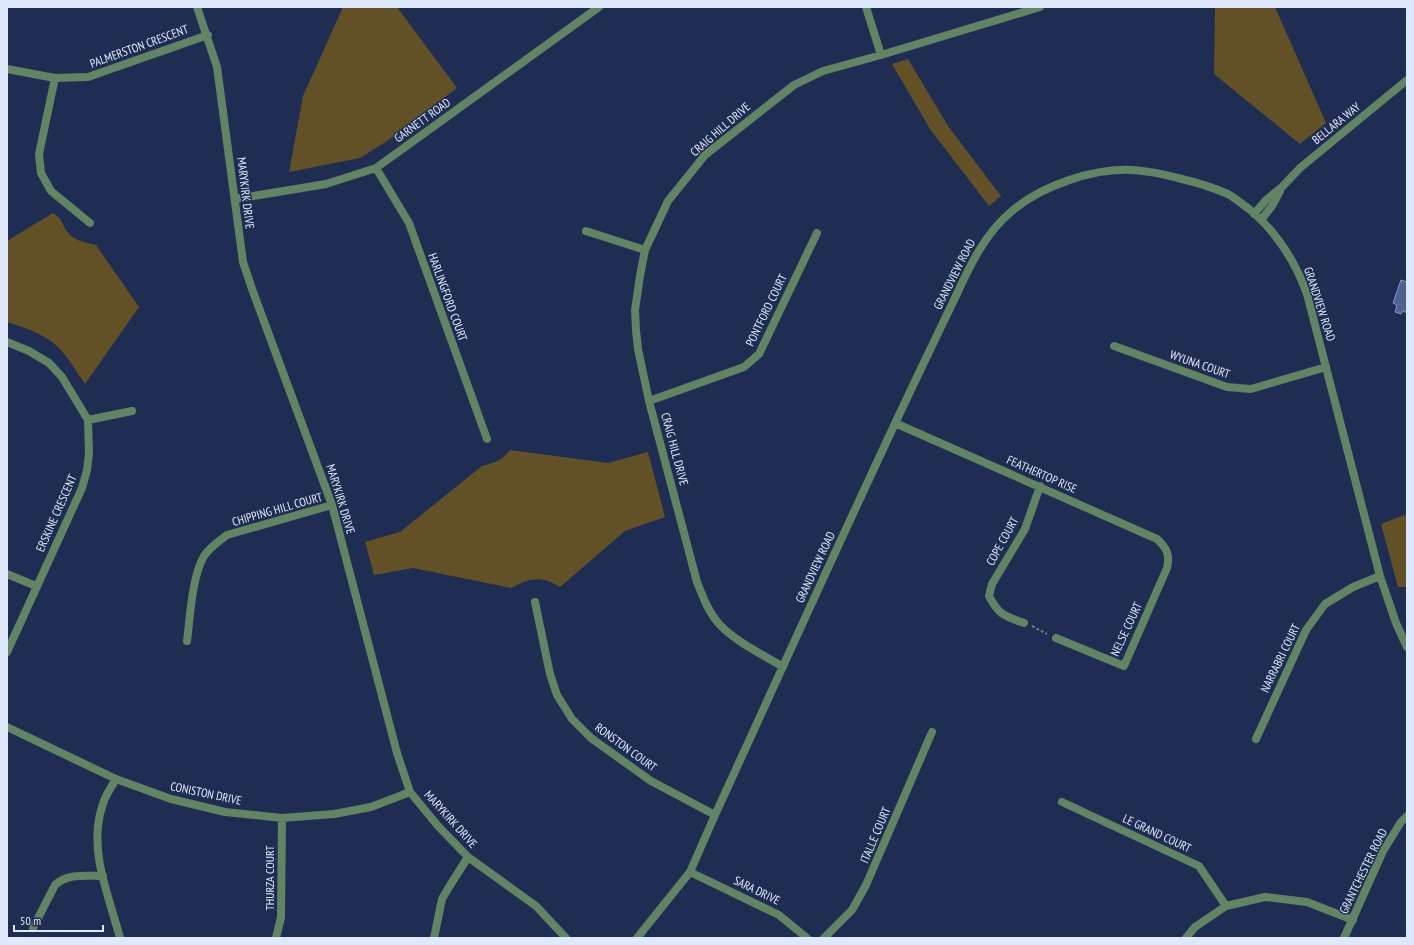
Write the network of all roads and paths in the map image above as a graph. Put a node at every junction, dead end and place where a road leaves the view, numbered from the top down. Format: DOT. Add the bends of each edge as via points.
graph roads {
  1 [pos="197,7"];
  2 [pos="599,7"];
  3 [pos="866,7"];
  4 [pos="1040,7"];
  5 [pos="208,35"];
  6 [pos="881,55"];
  7 [pos="7,68"];
  8 [pos="55,78"];
  9 [pos="1407,80"];
  10 [pos="376,168"];
  11 [pos="1282,187"];
  12 [pos="235,199"];
  13 [pos="1254,214"];
  14 [pos="1261,220"];
  15 [pos="90,223"];
  16 [pos="586,230"];
  17 [pos="817,233"];
  18 [pos="645,250"];
  19 [pos="7,342"];
  20 [pos="1114,346"];
  21 [pos="1326,367"];
  22 [pos="650,401"];
  23 [pos="132,411"];
  24 [pos="88,420"];
  25 [pos="895,423"];
  26 [pos="487,439"];
  27 [pos="1040,486"];
  28 [pos="332,505"];
  29 [pos="1169,559"];
  30 [pos="7,574"];
  31 [pos="1380,576"];
  32 [pos="36,586"];
  33 [pos="535,602"];
  34 [pos="1024,623"];
  35 [pos="1056,638"];
  36 [pos="187,642"];
  37 [pos="1407,647"];
  38 [pos="7,652"];
  39 [pos="783,667"];
  40 [pos="7,728"];
  41 [pos="932,732"];
  42 [pos="1256,738"];
  43 [pos="116,780"];
  44 [pos="410,792"];
  45 [pos="1062,802"];
  46 [pos="715,815"];
  47 [pos="1407,816"];
  48 [pos="282,818"];
  49 [pos="468,857"];
  50 [pos="690,872"];
  51 [pos="103,876"];
  52 [pos="1226,906"];
  53 [pos="1353,920"];
  54 [pos="33,928"];
  55 [pos="120,938"];
  56 [pos="276,938"];
  57 [pos="434,938"];
  58 [pos="566,938"];
  59 [pos="637,938"];
  60 [pos="807,938"];
  61 [pos="824,938"];
  62 [pos="1186,938"];
  63 [pos="1344,938"];
  1 -- 5 [label="street, MARYKIRK DRIVE"];
  2 -- 10 [label="street, GARNETT ROAD"];
  3 -- 6 [label="street"];
  4 -- 6 [label="street, CRAIG HILL DRIVE"];
  5 -- 8 [label="street, PALMERSTON CRESCENT" via="88,77"];
  5 -- 12 [label="street, MARYKIRK DRIVE" via="218,67"];
  6 -- 18 [label="street, CRAIG HILL DRIVE" via="823,71 794,85 705,155 668,201"];
  7 -- 8 [label="street, PALMERSTON CRESCENT"];
  8 -- 15 [label="street" via="39,154 40,173 51,191"];
  9 -- 11 [label="street, BELLARA WAY" via="1300,168"];
  10 -- 12 [label="street, GARNETT ROAD" via="326,184"];
  10 -- 26 [label="street, HARLINGFORD COURT" via="409,223"];
  11 -- 13 [label="street, BELLARA WAY"];
  11 -- 14 [label="street, BELLARA WAY"];
  12 -- 28 [label="street, MARYKIRK DRIVE" via="243,262"];
  13 -- 14 [label="street, GRANDVIEW ROAD"];
  13 -- 25 [label="street, GRANDVIEW ROAD" via="1229,195 1206,186 1158,173 1130,170 1082,177 1036,194 1012,210 990,232 973,259"];
  14 -- 21 [label="street, GRANDVIEW ROAD" via="1280,241 1301,277"];
  16 -- 18 [label="street"];
  17 -- 22 [label="street, PONTFORD COURT" via="759,354 744,367"];
  18 -- 22 [label="street, CRAIG HILL DRIVE" via="635,310 638,349"];
  19 -- 24 [label="street, ERSKINE CRESCENT" via="49,363 62,377"];
  20 -- 21 [label="street, WYUNA COURT" via="1227,387 1251,390"];
  21 -- 31 [label="street, GRANDVIEW ROAD"];
  22 -- 39 [label="street, CRAIG HILL DRIVE" via="697,582 706,605 720,625 737,639"];
  23 -- 24 [label="street"];
  24 -- 32 [label="street, ERSKINE CRESCENT" via="89,453 82,488"];
  25 -- 27 [label="street, FEATHERTOP RISE"];
  25 -- 39 [label="street, GRANDVIEW ROAD"];
  27 -- 29 [label="street, FEATHERTOP RISE" via="1157,539 1168,551"];
  27 -- 34 [label="street, COPE COURT" via="1025,528 992,584 989,596 1003,616"];
  28 -- 36 [label="street, CHIPPING HILL COURT" via="227,535 214,545 204,556 196,574"];
  28 -- 44 [label="street, MARYKIRK DRIVE" via="397,753"];
  29 -- 35 [label="street, NELSE COURT" via="1168,568 1124,666"];
  30 -- 32 [label="street"];
  31 -- 37 [label="street, GRANDVIEW ROAD"];
  31 -- 42 [label="street, NARRABRI COURT" via="1353,587 1325,604 1306,630"];
  32 -- 38 [label="street, ERSKINE CRESCENT"];
  33 -- 46 [label="street, RONSTON COURT" via="550,674 557,695 572,719 591,738 651,781"];
  34 -- 35 [label="path"];
  39 -- 46 [label="street, GRANDVIEW ROAD"];
  40 -- 43 [label="street, CONISTON DRIVE"];
  41 -- 61 [label="street, ITALLE COURT" via="866,885 852,910"];
  43 -- 48 [label="street, CONISTON DRIVE" via="171,799 225,812"];
  43 -- 51 [label="street" via="102,805 97,831"];
  44 -- 48 [label="street, CONISTON DRIVE" via="371,807 334,814"];
  44 -- 49 [label="street, MARYKIRK DRIVE"];
  45 -- 52 [label="street, LE GRAND COURT" via="1199,866"];
  46 -- 50 [label="street, GRANDVIEW ROAD"];
  47 -- 53 [label="street, GRANTCHESTER ROAD" via="1384,851"];
  48 -- 56 [label="street, THURZA COURT" via="281,918"];
  49 -- 57 [label="street" via="442,899"];
  49 -- 58 [label="street, MARYKIRK DRIVE" via="536,906"];
  50 -- 59 [label="street, GRANDVIEW ROAD"];
  50 -- 60 [label="street, SARA DRIVE" via="780,915"];
  51 -- 54 [label="street" via="68,876 61,880 55,885"];
  51 -- 55 [label="street"];
  52 -- 53 [label="street" via="1265,897 1307,902"];
  52 -- 62 [label="street" via="1195,927"];
  53 -- 63 [label="street, GRANTCHESTER ROAD"];
}
